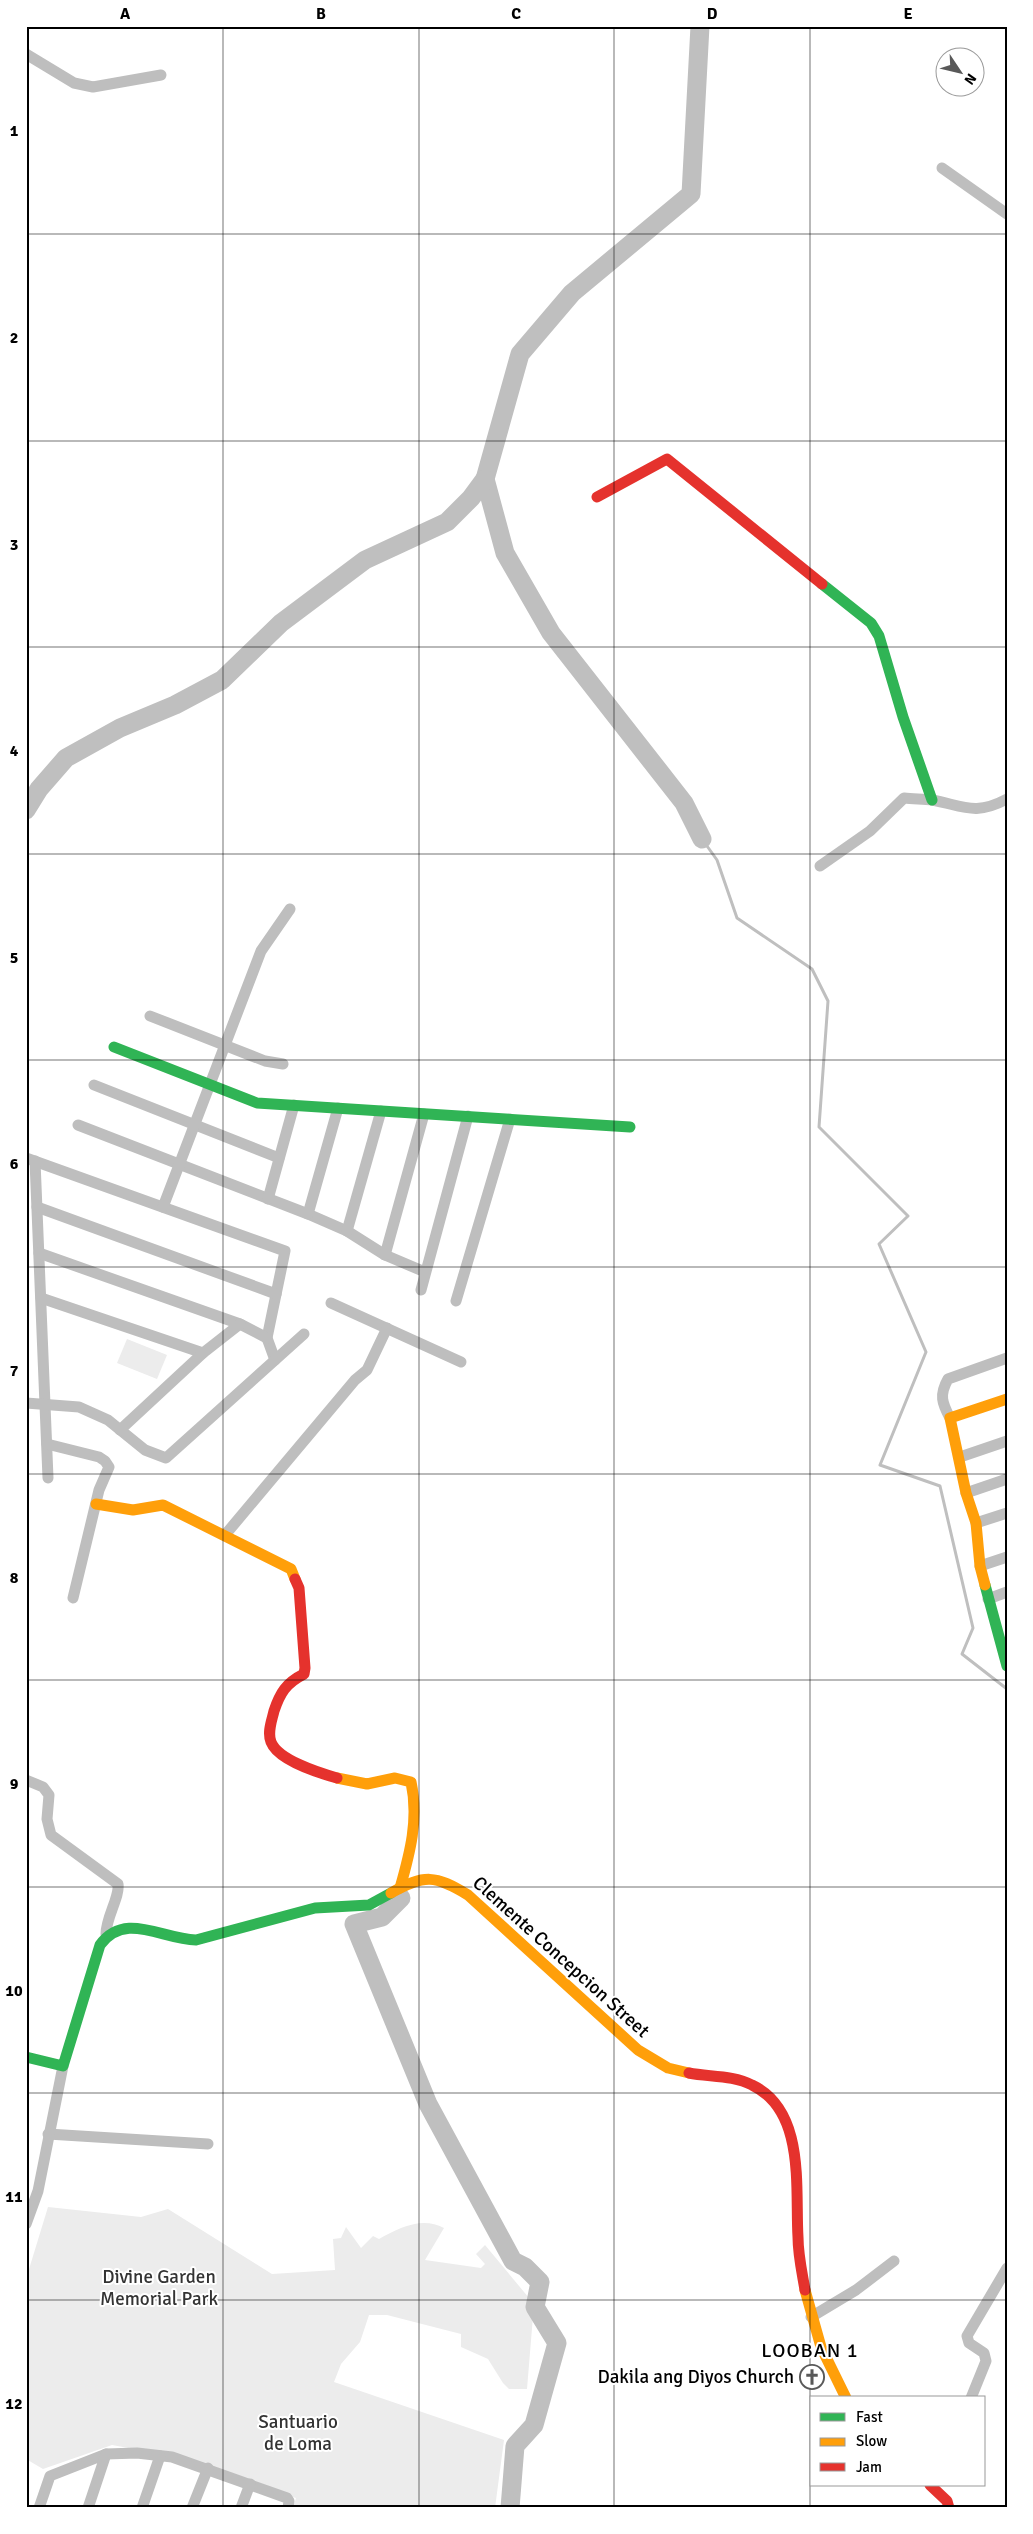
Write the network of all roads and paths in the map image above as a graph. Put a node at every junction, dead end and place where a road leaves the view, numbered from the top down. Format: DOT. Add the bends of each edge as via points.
graph roads {
  1 [pos="26,54"];
  2 [pos="160,74"];
  3 [pos="942,168"];
  4 [pos="1007,214"];
  5 [pos="597,497"];
  6 [pos="1007,799"];
  7 [pos="932,800"];
  8 [pos="820,866"];
  9 [pos="290,909"];
  10 [pos="150,1016"];
  11 [pos="225,1045"];
  12 [pos="114,1047"];
  13 [pos="283,1064"];
  14 [pos="210,1084"];
  15 [pos="94,1085"];
  16 [pos="294,1105"];
  17 [pos="338,1108"];
  18 [pos="381,1111"];
  19 [pos="424,1114"];
  20 [pos="468,1116"];
  21 [pos="510,1119"];
  22 [pos="194,1124"];
  23 [pos="78,1125"];
  24 [pos="630,1127"];
  25 [pos="279,1158"];
  26 [pos="30,1159"];
  27 [pos="179,1165"];
  28 [pos="268,1199"];
  29 [pos="37,1207"];
  30 [pos="163,1207"];
  31 [pos="308,1214"];
  32 [pos="347,1231"];
  33 [pos="39,1253"];
  34 [pos="385,1255"];
  35 [pos="426,1272"];
  36 [pos="421,1290"];
  37 [pos="276,1294"];
  38 [pos="41,1298"];
  39 [pos="456,1301"];
  40 [pos="331,1303"];
  41 [pos="240,1324"];
  42 [pos="387,1328"];
  43 [pos="304,1334"];
  44 [pos="267,1338"];
  45 [pos="203,1353"];
  46 [pos="1007,1358"];
  47 [pos="275,1360"];
  48 [pos="460,1362"];
  49 [pos="1007,1399"];
  50 [pos="26,1403"];
  51 [pos="46,1404"];
  52 [pos="950,1418"];
  53 [pos="120,1430"];
  54 [pos="1007,1440"];
  55 [pos="47,1444"];
  56 [pos="960,1457"];
  57 [pos="48,1478"];
  58 [pos="1007,1479"];
  59 [pos="966,1493"];
  60 [pos="96,1504"];
  61 [pos="1007,1513"];
  62 [pos="976,1523"];
  63 [pos="225,1535"];
  64 [pos="1007,1556"];
  65 [pos="980,1566"];
  66 [pos="1007,1592"];
  67 [pos="73,1598"];
  68 [pos="988,1599"];
  69 [pos="1002,1633"];
  70 [pos="1007,1666"];
  71 [pos="26,1780"];
  72 [pos="400,1888"];
  73 [pos="106,1934"];
  74 [pos="26,2057"];
  75 [pos="63,2066"];
  76 [pos="48,2134"];
  77 [pos="208,2144"];
  78 [pos="26,2224"];
  79 [pos="894,2261"];
  80 [pos="1007,2268"];
  81 [pos="811,2317"];
  82 [pos="845,2396"];
  83 [pos="972,2396"];
  84 [pos="106,2454"];
  85 [pos="160,2456"];
  86 [pos="208,2468"];
  87 [pos="250,2484"];
  88 [pos="931,2486"];
  89 [pos="288,2503"];
  90 [pos="39,2508"];
  91 [pos="88,2508"];
  92 [pos="142,2508"];
  93 [pos="192,2508"];
  94 [pos="241,2508"];
  95 [pos="948,2508"];
  1 -- 2 [label="street" via="74,83 93,88"];
  3 -- 4 [label="street"];
  5 -- 7 [label="street" via="667,459 871,623 879,636"];
  6 -- 7 [label="street" via="992,807 974,810"];
  7 -- 8 [label="street" via="904,798 870,831"];
  9 -- 11 [label="street" via="261,951"];
  10 -- 11 [label="street"];
  11 -- 13 [label="street" via="265,1061"];
  11 -- 14 [label="street"];
  12 -- 14 [label="street"];
  14 -- 16 [label="street" via="257,1103"];
  14 -- 22 [label="street"];
  15 -- 22 [label="street"];
  16 -- 17 [label="street"];
  16 -- 25 [label="street"];
  17 -- 18 [label="street"];
  17 -- 31 [label="street"];
  18 -- 19 [label="street"];
  18 -- 32 [label="street"];
  19 -- 20 [label="street"];
  19 -- 34 [label="street"];
  20 -- 21 [label="street"];
  20 -- 35 [label="street"];
  21 -- 24 [label="street"];
  21 -- 39 [label="street"];
  22 -- 25 [label="street"];
  22 -- 27 [label="street"];
  23 -- 27 [label="street"];
  25 -- 28 [label="street"];
  26 -- 29 [label="street"];
  26 -- 30 [label="street"];
  27 -- 28 [label="street"];
  27 -- 30 [label="street"];
  28 -- 31 [label="street"];
  29 -- 33 [label="street"];
  29 -- 37 [label="street"];
  30 -- 37 [label="street" via="285,1251"];
  31 -- 32 [label="street"];
  32 -- 34 [label="street"];
  33 -- 38 [label="street"];
  33 -- 41 [label="street"];
  34 -- 35 [label="street"];
  35 -- 36 [label="street"];
  37 -- 44 [label="street"];
  38 -- 45 [label="street"];
  38 -- 51 [label="street"];
  40 -- 42 [label="street"];
  41 -- 44 [label="street"];
  41 -- 45 [label="street"];
  42 -- 48 [label="street"];
  42 -- 63 [label="street" via="367,1370 355,1380"];
  43 -- 47 [label="street"];
  44 -- 47 [label="street"];
  45 -- 53 [label="street"];
  46 -- 52 [label="street" via="948,1379 941,1400"];
  47 -- 53 [label="street" via="166,1458 145,1450"];
  49 -- 52 [label="street"];
  50 -- 51 [label="street"];
  51 -- 53 [label="street" via="79,1407 108,1420"];
  51 -- 55 [label="street"];
  52 -- 56 [label="street"];
  54 -- 56 [label="street"];
  55 -- 57 [label="street"];
  55 -- 60 [label="street" via="105,1461 109,1467"];
  56 -- 59 [label="street"];
  58 -- 59 [label="street"];
  59 -- 62 [label="street"];
  60 -- 63 [label="street" via="132,1510 163,1505"];
  60 -- 67 [label="street"];
  61 -- 62 [label="street"];
  62 -- 65 [label="street"];
  63 -- 72 [label="street" via="291,1569 299,1588 304,1674 285,1684 280,1692 269,1731 270,1743 279,1754 343,1782 368,1784 393,1778 411,1782 415,1818 411,1852"];
  64 -- 65 [label="street"];
  65 -- 68 [label="street"];
  66 -- 68 [label="street"];
  68 -- 69 [label="street"];
  69 -- 70 [label="street"];
  71 -- 73 [label="street" via="43,1787 49,1794 46,1819 51,1835 118,1884 119,1890 106,1921"];
  72 -- 73 [label="street, Clemente Concepcion Street" via="368,1905 315,1908 196,1940 184,1941 127,1926 117,1927"];
  72 -- 81 [label="street, Clemente Concepcion Street" via="435,1878 458,1887 657,2064 747,2082 774,2101 794,2140 799,2253"];
  73 -- 75 [label="street"];
  74 -- 75 [label="street"];
  75 -- 76 [label="street"];
  76 -- 77 [label="street"];
  76 -- 78 [label="street" via="38,2191"];
  79 -- 81 [label="street" via="856,2290"];
  80 -- 83 [label="street" via="967,2336 969,2343 984,2353 986,2361"];
  81 -- 82 [label="street, Clemente Concepcion Street" via="818,2344"];
  84 -- 85 [label="street"];
  84 -- 90 [label="street" via="50,2476"];
  84 -- 91 [label="street"];
  85 -- 86 [label="street"];
  85 -- 92 [label="street"];
  86 -- 87 [label="street"];
  86 -- 93 [label="street"];
  87 -- 89 [label="street"];
  87 -- 94 [label="street"];
  88 -- 95 [label="street" via="947,2501"];
}
